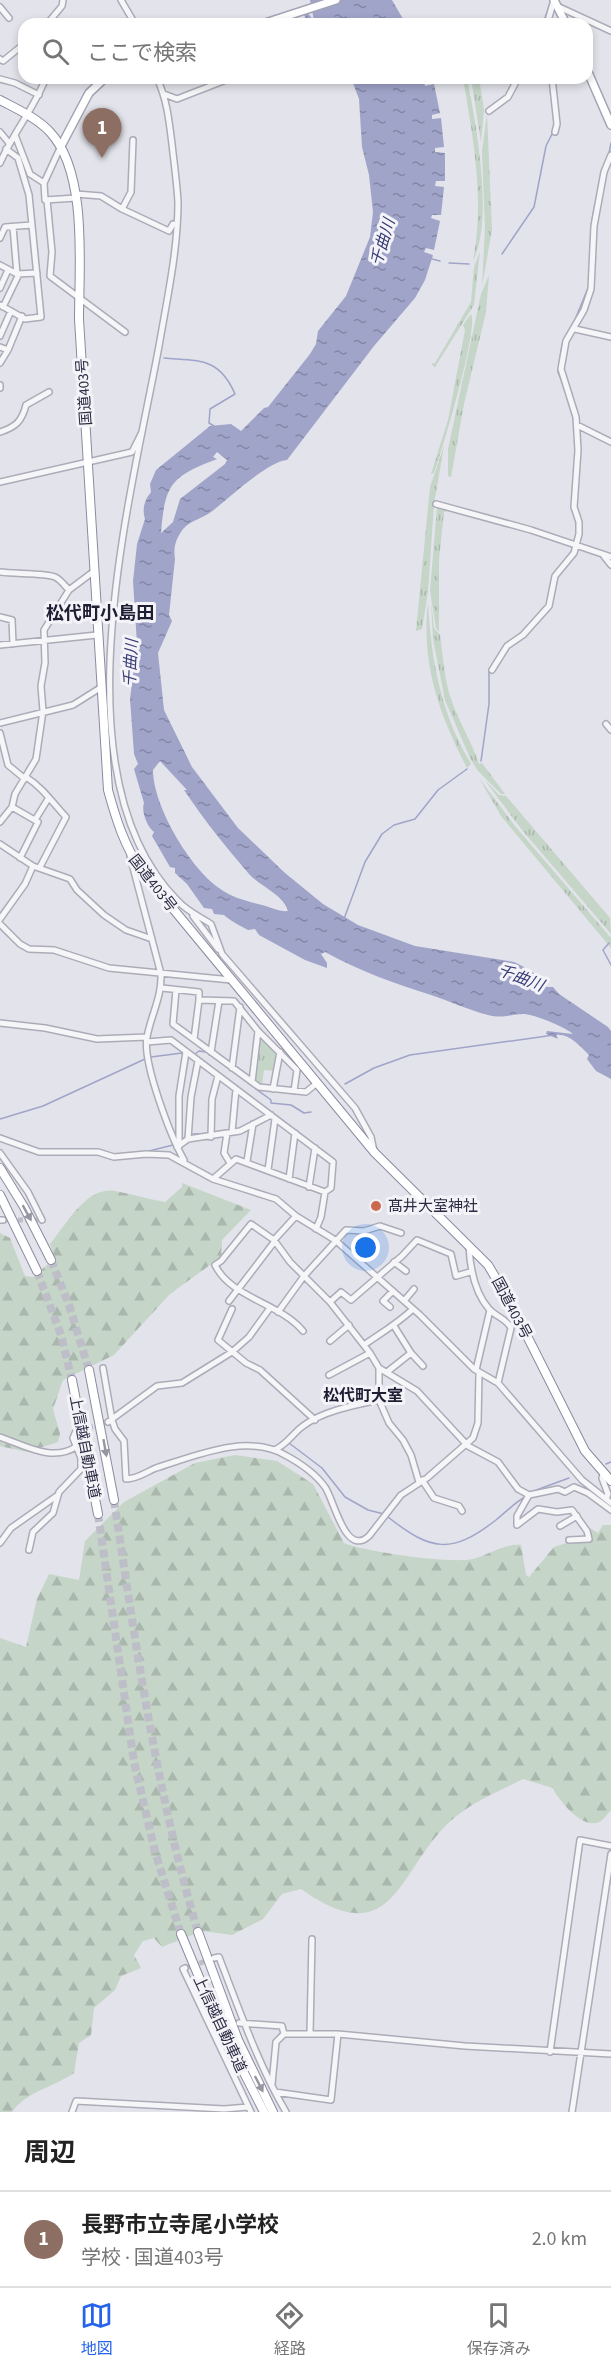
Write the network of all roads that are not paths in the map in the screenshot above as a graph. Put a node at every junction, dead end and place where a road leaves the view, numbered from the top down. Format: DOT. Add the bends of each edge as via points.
graph roads {
  1 [pos="63,0"];
  2 [pos="121,0"];
  3 [pos="336,0"];
  4 [pos="555,2"];
  5 [pos="0,7"];
  6 [pos="9,18"];
  7 [pos="52,18"];
  8 [pos="132,18"];
  9 [pos="280,18"];
  10 [pos="549,18"];
  11 [pos="563,18"];
  12 [pos="586,18"];
  13 [pos="593,22"];
  14 [pos="611,31"];
  15 [pos="18,49"];
  16 [pos="0,59"];
  17 [pos="0,79"];
  18 [pos="18,84"];
  19 [pos="19,84"];
  20 [pos="43,84"];
  21 [pos="97,84"];
  22 [pos="160,84"];
  23 [pos="216,84"];
  24 [pos="515,84"];
  25 [pos="553,84"];
  26 [pos="593,84"];
  27 [pos="39,94"];
  28 [pos="164,94"];
  29 [pos="0,100"];
  30 [pos="489,111"];
  31 [pos="28,116"];
  32 [pos="611,125"];
  33 [pos="0,132"];
  34 [pos="555,132"];
  35 [pos="15,135"];
  36 [pos="134,140"];
  37 [pos="8,146"];
  38 [pos="61,146"];
  39 [pos="611,155"];
  40 [pos="0,163"];
  41 [pos="45,183"];
  42 [pos="76,196"];
  43 [pos="47,200"];
  44 [pos="122,209"];
  45 [pos="177,217"];
  46 [pos="32,225"];
  47 [pos="13,226"];
  48 [pos="0,238"];
  49 [pos="0,265"];
  50 [pos="8,270"];
  51 [pos="37,273"];
  52 [pos="18,274"];
  53 [pos="0,288"];
  54 [pos="80,297"];
  55 [pos="2,306"];
  56 [pos="11,311"];
  57 [pos="22,316"];
  58 [pos="2,328"];
  59 [pos="574,330"];
  60 [pos="125,332"];
  61 [pos="0,336"];
  62 [pos="611,337"];
  63 [pos="0,347"];
  64 [pos="8,350"];
  65 [pos="0,363"];
  66 [pos="49,392"];
  67 [pos="577,425"];
  68 [pos="143,430"];
  69 [pos="0,432"];
  70 [pos="611,442"];
  71 [pos="88,462"];
  72 [pos="0,482"];
  73 [pos="436,504"];
  74 [pos="576,545"];
  75 [pos="602,554"];
  76 [pos="611,557"];
  77 [pos="611,565"];
  78 [pos="0,572"];
  79 [pos="93,572"];
  80 [pos="69,590"];
  81 [pos="0,617"];
  82 [pos="97,635"];
  83 [pos="44,640"];
  84 [pos="13,644"];
  85 [pos="0,645"];
  86 [pos="492,670"];
  87 [pos="100,688"];
  88 [pos="44,711"];
  89 [pos="0,723"];
  90 [pos="606,724"];
  91 [pos="611,730"];
  92 [pos="0,733"];
  93 [pos="25,778"];
  94 [pos="48,799"];
  95 [pos="12,807"];
  96 [pos="35,820"];
  97 [pos="0,822"];
  98 [pos="0,844"];
  99 [pos="129,851"];
  100 [pos="20,858"];
  101 [pos="33,866"];
  102 [pos="40,867"];
  103 [pos="189,911"];
  104 [pos="178,915"];
  105 [pos="0,919"];
  106 [pos="0,924"];
  107 [pos="152,939"];
  108 [pos="161,974"];
  109 [pos="232,980"];
  110 [pos="162,988"];
  111 [pos="176,990"];
  112 [pos="199,1000"];
  113 [pos="219,1000"];
  114 [pos="240,1007"];
  115 [pos="0,1023"];
  116 [pos="258,1031"];
  117 [pos="194,1039"];
  118 [pos="147,1040"];
  119 [pos="186,1052"];
  120 [pos="211,1052"];
  121 [pos="280,1052"];
  122 [pos="198,1061"];
  123 [pos="232,1068"];
  124 [pos="218,1076"];
  125 [pos="252,1082"];
  126 [pos="317,1083"];
  127 [pos="236,1089"];
  128 [pos="273,1089"];
  129 [pos="294,1091"];
  130 [pos="273,1117"];
  131 [pos="253,1124"];
  132 [pos="229,1132"];
  133 [pos="295,1133"];
  134 [pos="211,1137"];
  135 [pos="0,1138"];
  136 [pos="188,1139"];
  137 [pos="178,1146"];
  138 [pos="315,1148"];
  139 [pos="0,1153"];
  140 [pos="375,1153"];
  141 [pos="248,1161"];
  142 [pos="185,1162"];
  143 [pos="230,1163"];
  144 [pos="0,1168"];
  145 [pos="268,1170"];
  146 [pos="213,1179"];
  147 [pos="289,1179"];
  148 [pos="309,1187"];
  149 [pos="325,1192"];
  150 [pos="0,1195"];
  151 [pos="296,1216"];
  152 [pos="42,1220"];
  153 [pos="316,1229"];
  154 [pos="401,1233"];
  155 [pos="275,1240"];
  156 [pos="335,1240"];
  157 [pos="470,1246"];
  158 [pos="51,1260"];
  159 [pos="394,1262"];
  160 [pos="37,1271"];
  161 [pos="406,1271"];
  162 [pos="470,1272"];
  163 [pos="304,1276"];
  164 [pos="375,1277"];
  165 [pos="238,1288"];
  166 [pos="414,1289"];
  167 [pos="393,1291"];
  168 [pos="229,1301"];
  169 [pos="404,1301"];
  170 [pos="330,1302"];
  171 [pos="390,1306"];
  172 [pos="270,1308"];
  173 [pos="232,1309"];
  174 [pos="413,1309"];
  175 [pos="490,1310"];
  176 [pos="278,1312"];
  177 [pos="349,1325"];
  178 [pos="394,1326"];
  179 [pos="303,1331"];
  180 [pos="330,1341"];
  181 [pos="364,1345"];
  182 [pos="232,1352"];
  183 [pos="370,1353"];
  184 [pos="411,1353"];
  185 [pos="423,1366"];
  186 [pos="103,1368"];
  187 [pos="379,1368"];
  188 [pos="89,1370"];
  189 [pos="387,1372"];
  190 [pos="477,1372"];
  191 [pos="329,1375"];
  192 [pos="72,1380"];
  193 [pos="498,1383"];
  194 [pos="379,1400"];
  195 [pos="315,1420"];
  196 [pos="110,1421"];
  197 [pos="76,1431"];
  198 [pos="0,1437"];
  199 [pos="77,1446"];
  200 [pos="468,1446"];
  201 [pos="273,1450"];
  202 [pos="603,1474"];
  203 [pos="421,1481"];
  204 [pos="611,1481"];
  205 [pos="58,1495"];
  206 [pos="529,1495"];
  207 [pos="114,1500"];
  208 [pos="608,1501"];
  209 [pos="611,1510"];
  210 [pos="462,1511"];
  211 [pos="98,1514"];
  212 [pos="577,1516"];
  213 [pos="560,1526"];
  214 [pos="569,1540"];
  215 [pos="0,1543"];
  216 [pos="29,1550"];
  217 [pos="611,1846"];
  218 [pos="611,1854"];
  219 [pos="198,1932"];
  220 [pos="181,1934"];
  221 [pos="312,1939"];
  222 [pos="214,1958"];
  223 [pos="185,1968"];
  224 [pos="242,2023"];
  225 [pos="310,2033"];
  226 [pos="284,2034"];
  227 [pos="338,2034"];
  228 [pos="583,2051"];
  229 [pos="550,2052"];
  230 [pos="611,2054"];
  231 [pos="272,2084"];
  232 [pos="275,2092"];
  233 [pos="142,2104"];
  234 [pos="249,2109"];
  235 [pos="72,2112"];
  236 [pos="142,2112"];
  237 [pos="264,2112"];
  238 [pos="273,2112"];
  239 [pos="286,2112"];
  240 [pos="572,2112"];
  1 -- 7 [label="street" via="63,6"];
  2 -- 8 [label="street"];
  3 -- 9 [label="main road"];
  4 -- 10 [label="street"];
  4 -- 11 [label="main road"];
  4 -- 12 [label="street"];
  5 -- 6 [label="street"];
  13 -- 14 [label="street"];
  15 -- 16 [label="street" via="3,61"];
  17 -- 18 [label="street"];
  19 -- 27 [label="street"];
  20 -- 27 [label="street"];
  21 -- 38 [label="main road"];
  22 -- 28 [label="street"];
  23 -- 28 [label="street" via="177,99"];
  24 -- 30 [label="street" via="508,97"];
  25 -- 34 [label="street"];
  26 -- 32 [label="main road"];
  27 -- 31 [label="street"];
  28 -- 45 [label="street" via="176,174"];
  29 -- 31 [label="highway, 国道403号"];
  31 -- 35 [label="street"];
  31 -- 38 [label="highway, 国道403号" via="44,126"];
  33 -- 37 [label="street"];
  35 -- 37 [label="street"];
  35 -- 41 [label="street" via="30,174"];
  36 -- 44 [label="street" via="131,192"];
  37 -- 40 [label="street"];
  37 -- 46 [label="street" via="20,161"];
  38 -- 41 [label="street"];
  38 -- 42 [label="highway, 国道403号" via="70,165"];
  39 -- 59 [label="street" via="594,226 591,289"];
  41 -- 43 [label="street"];
  42 -- 43 [label="street"];
  42 -- 44 [label="street" via="101,196"];
  42 -- 54 [label="highway, 国道403号"];
  43 -- 54 [label="street" via="50,276"];
  44 -- 45 [label="street" via="169,231"];
  45 -- 68 [label="street" via="168,299"];
  46 -- 47 [label="street"];
  46 -- 51 [label="street"];
  47 -- 48 [label="street" via="3,229"];
  47 -- 52 [label="street"];
  49 -- 50 [label="street"];
  50 -- 52 [label="street"];
  50 -- 53 [label="street"];
  51 -- 52 [label="street"];
  51 -- 57 [label="street" via="41,317"];
  52 -- 55 [label="street"];
  54 -- 60 [label="street"];
  54 -- 71 [label="highway, 国道403号"];
  55 -- 56 [label="street"];
  56 -- 57 [label="street"];
  56 -- 58 [label="street"];
  57 -- 64 [label="street"];
  58 -- 61 [label="street"];
  59 -- 62 [label="street"];
  59 -- 67 [label="street" via="566,342 561,369"];
  63 -- 64 [label="street"];
  64 -- 65 [label="street"];
  66 -- 69 [label="street" via="26,405 17,424"];
  67 -- 70 [label="street"];
  67 -- 74 [label="street"];
  68 -- 71 [label="street" via="132,452"];
  68 -- 103 [label="street" via="117,580 112,686 114,758 121,799 141,848 158,878"];
  71 -- 72 [label="street"];
  71 -- 79 [label="highway, 国道403号"];
  73 -- 74 [label="street"];
  74 -- 75 [label="street"];
  74 -- 86 [label="street" via="555,576 549,606 523,635 507,646"];
  75 -- 76 [label="street"];
  75 -- 77 [label="street"];
  78 -- 80 [label="street" via="49,575"];
  79 -- 80 [label="street"];
  79 -- 82 [label="highway, 国道403号"];
  80 -- 83 [label="street" via="45,630"];
  81 -- 84 [label="street" via="12,620"];
  82 -- 83 [label="street"];
  82 -- 87 [label="highway, 国道403号"];
  83 -- 84 [label="street"];
  83 -- 88 [label="street"];
  84 -- 85 [label="street"];
  87 -- 88 [label="street" via="73,705"];
  87 -- 99 [label="highway, 国道403号" via="108,790"];
  88 -- 89 [label="street"];
  88 -- 93 [label="street" via="36,759"];
  90 -- 91 [label="street"];
  92 -- 93 [label="street" via="8,765"];
  93 -- 94 [label="street" via="41,787"];
  93 -- 95 [label="street"];
  94 -- 96 [label="street"];
  94 -- 102 [label="street" via="66,817"];
  95 -- 96 [label="street"];
  95 -- 97 [label="street"];
  96 -- 100 [label="street" via="38,822"];
  98 -- 100 [label="street"];
  99 -- 104 [label="highway, 国道403号"];
  99 -- 107 [label="street"];
  100 -- 101 [label="street"];
  101 -- 102 [label="street"];
  101 -- 105 [label="street"];
  102 -- 107 [label="street" via="70,879 90,903 126,930"];
  103 -- 104 [label="street"];
  103 -- 140 [label="street" via="211,924 222,954 355,1108"];
  104 -- 109 [label="highway, 国道403号"];
  106 -- 108 [label="street" via="29,948 54,950 109,968"];
  107 -- 108 [label="street"];
  108 -- 109 [label="street"];
  108 -- 110 [label="street"];
  109 -- 126 [label="highway, 国道403号"];
  110 -- 111 [label="street"];
  110 -- 118 [label="street"];
  111 -- 112 [label="street" via="199,992"];
  111 -- 117 [label="street" via="173,1024"];
  112 -- 113 [label="street"];
  112 -- 117 [label="street"];
  113 -- 114 [label="street" via="234,1001"];
  113 -- 120 [label="street"];
  114 -- 116 [label="street"];
  114 -- 123 [label="street"];
  115 -- 118 [label="street" via="98,1039"];
  116 -- 121 [label="street"];
  116 -- 125 [label="street"];
  117 -- 120 [label="street"];
  118 -- 119 [label="street" via="171,1040"];
  118 -- 137 [label="street" via="147,1058"];
  119 -- 122 [label="street"];
  119 -- 137 [label="street" via="179,1096"];
  120 -- 123 [label="street"];
  121 -- 128 [label="street"];
  121 -- 129 [label="street" via="297,1070"];
  122 -- 124 [label="street"];
  122 -- 136 [label="street"];
  123 -- 125 [label="street"];
  124 -- 127 [label="street"];
  124 -- 134 [label="street" via="212,1099"];
  125 -- 128 [label="street"];
  126 -- 129 [label="street" via="306,1092"];
  126 -- 140 [label="highway, 国道403号"];
  127 -- 130 [label="street"];
  127 -- 132 [label="street"];
  128 -- 129 [label="street"];
  130 -- 131 [label="street"];
  130 -- 133 [label="street"];
  130 -- 145 [label="street"];
  131 -- 132 [label="street"];
  131 -- 141 [label="street"];
  132 -- 134 [label="street"];
  132 -- 143 [label="street" via="224,1153"];
  133 -- 138 [label="street"];
  133 -- 147 [label="street"];
  134 -- 136 [label="street"];
  135 -- 142 [label="street" via="39,1152 98,1152 114,1157 160,1154"];
  136 -- 137 [label="street"];
  137 -- 142 [label="street"];
  138 -- 148 [label="street"];
  138 -- 149 [label="street" via="333,1162 332,1188"];
  139 -- 152 [label="street" via="28,1192"];
  140 -- 157 [label="highway, 国道403号"];
  141 -- 143 [label="street" via="236,1159"];
  141 -- 145 [label="street"];
  142 -- 146 [label="street"];
  143 -- 146 [label="street"];
  144 -- 158 [label="highway, one-way"];
  145 -- 147 [label="street"];
  146 -- 151 [label="street" via="266,1194"];
  147 -- 148 [label="street"];
  148 -- 149 [label="street"];
  149 -- 153 [label="street"];
  150 -- 160 [label="highway"];
  151 -- 153 [label="street"];
  151 -- 155 [label="street"];
  153 -- 156 [label="street"];
  154 -- 156 [label="street" via="380,1226 364,1231 346,1230"];
  155 -- 163 [label="street"];
  155 -- 165 [label="street"];
  155 -- 165 [label="street" via="251,1224 215,1265 221,1277"];
  156 -- 163 [label="street"];
  156 -- 164 [label="street"];
  157 -- 162 [label="street"];
  157 -- 202 [label="highway, 国道403号" via="498,1279 585,1451"];
  159 -- 161 [label="street"];
  159 -- 162 [label="street" via="417,1240 450,1254 456,1276"];
  159 -- 164 [label="street"];
  162 -- 175 [label="street"];
  163 -- 170 [label="street"];
  163 -- 176 [label="street"];
  164 -- 167 [label="street"];
  164 -- 170 [label="street" via="351,1300 341,1292"];
  165 -- 168 [label="street"];
  165 -- 172 [label="street"];
  166 -- 169 [label="street"];
  167 -- 169 [label="street"];
  167 -- 171 [label="street" via="383,1301"];
  169 -- 174 [label="street"];
  170 -- 177 [label="street"];
  172 -- 176 [label="street"];
  172 -- 182 [label="street" via="249,1337"];
  173 -- 182 [label="street" via="218,1340"];
  174 -- 178 [label="street"];
  174 -- 190 [label="street"];
  175 -- 190 [label="street"];
  175 -- 193 [label="street" via="511,1328"];
  176 -- 179 [label="street"];
  177 -- 180 [label="street"];
  177 -- 181 [label="street"];
  178 -- 181 [label="street"];
  178 -- 184 [label="street"];
  181 -- 183 [label="street"];
  182 -- 195 [label="street" via="260,1370"];
  182 -- 196 [label="street" via="182,1383 157,1386"];
  183 -- 187 [label="street"];
  183 -- 191 [label="street"];
  184 -- 185 [label="street"];
  184 -- 189 [label="street"];
  186 -- 196 [label="street"];
  187 -- 189 [label="street"];
  187 -- 194 [label="street"];
  188 -- 207 [label="highway, 上信越自動車道, one-way"];
  189 -- 200 [label="street" via="417,1391"];
  190 -- 193 [label="street"];
  190 -- 200 [label="street" via="478,1423"];
  192 -- 211 [label="highway, 上信越自動車道"];
  193 -- 208 [label="street" via="582,1480"];
  194 -- 195 [label="street"];
  194 -- 203 [label="street" via="411,1455"];
  195 -- 201 [label="street" via="304,1424"];
  196 -- 201 [label="street" via="124,1441 126,1479 246,1445"];
  197 -- 199 [label="street" via="73,1438"];
  198 -- 199 [label="street" via="47,1452 68,1452"];
  199 -- 205 [label="street" via="81,1469"];
  200 -- 203 [label="street"];
  200 -- 206 [label="street" via="498,1462 514,1486"];
  201 -- 203 [label="street" via="318,1478 331,1495 343,1530 353,1539 366,1539 401,1495"];
  202 -- 204 [label="highway, 国道403号"];
  202 -- 208 [label="street"];
  203 -- 210 [label="street" via="434,1498 459,1506"];
  205 -- 215 [label="street" via="11,1528"];
  205 -- 216 [label="street" via="49,1518 33,1532"];
  206 -- 209 [label="street" via="574,1487"];
  206 -- 212 [label="street" via="517,1516 519,1525 538,1509 572,1510"];
  212 -- 213 [label="street"];
  212 -- 214 [label="street" via="590,1539"];
  217 -- 229 [label="street" via="580,1840"];
  218 -- 228 [label="street"];
  219 -- 238 [label="highway, 上信越自動車道, one-way" via="238,2040"];
  220 -- 237 [label="highway, 上信越自動車道" via="216,2018"];
  221 -- 225 [label="street"];
  222 -- 224 [label="street" via="219,1957"];
  223 -- 234 [label="street"];
  224 -- 226 [label="street" via="282,2026"];
  224 -- 231 [label="street"];
  225 -- 226 [label="street"];
  225 -- 227 [label="street"];
  226 -- 231 [label="street" via="276,2042"];
  227 -- 229 [label="street"];
  227 -- 232 [label="street" via="331,2100"];
  228 -- 229 [label="street"];
  228 -- 230 [label="street"];
  228 -- 240 [label="street"];
  231 -- 232 [label="street"];
  232 -- 239 [label="street"];
  233 -- 234 [label="street"];
  233 -- 235 [label="street" via="76,2101"];
  233 -- 236 [label="street"];
}
